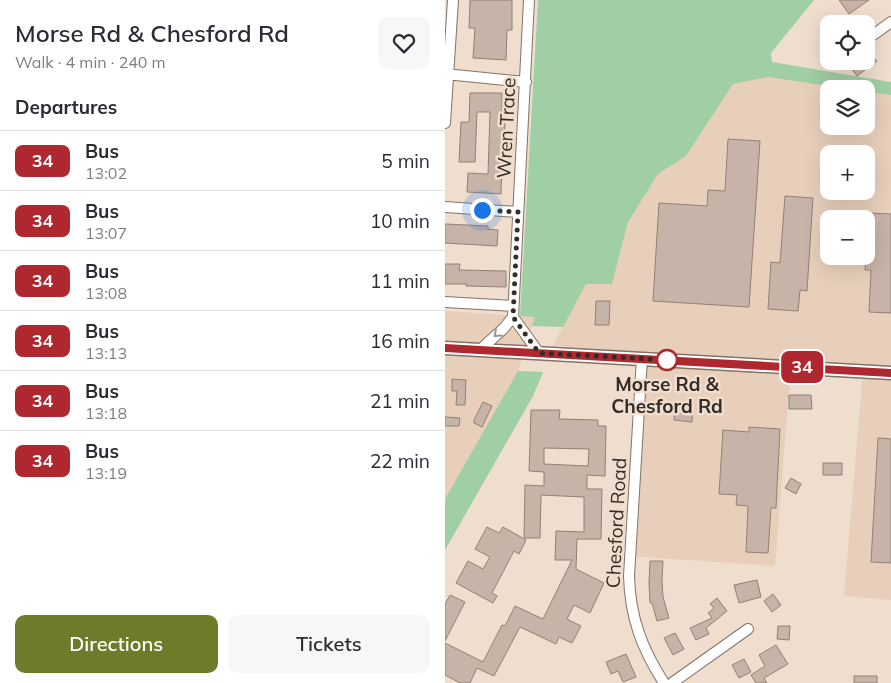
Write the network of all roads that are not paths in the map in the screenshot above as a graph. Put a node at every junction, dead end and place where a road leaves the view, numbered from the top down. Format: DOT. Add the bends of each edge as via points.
graph roads {
  1 [pos="453,0"];
  2 [pos="529,0"];
  3 [pos="891,22"];
  4 [pos="875,34"];
  5 [pos="447,74"];
  6 [pos="526,82"];
  7 [pos="445,123"];
  8 [pos="445,207"];
  9 [pos="518,212"];
  10 [pos="445,302"];
  11 [pos="513,306"];
  12 [pos="513,317"];
  13 [pos="445,348"];
  14 [pos="479,350"];
  15 [pos="539,353"];
  16 [pos="642,358"];
  17 [pos="891,373"];
  18 [pos="748,629"];
  19 [pos="664,683"];
  20 [pos="672,683"];
  1 -- 5 [label="street"];
  2 -- 6 [label="street, Wren Trace"];
  3 -- 4 [label="street"];
  5 -- 6 [label="street"];
  5 -- 7 [label="street"];
  6 -- 9 [label="street, Wren Trace"];
  8 -- 9 [label="street"];
  9 -- 11 [label="street, Wren Trace"];
  10 -- 11 [label="street"];
  11 -- 12 [label="street, Wren Trace"];
  12 -- 14 [label="street, one-way"];
  12 -- 15 [label="street"];
  13 -- 14 [label="main road"];
  14 -- 15 [label="main road"];
  15 -- 16 [label="main road"];
  16 -- 17 [label="main road"];
  16 -- 19 [label="street, Chesford Road" via="629,592 640,638"];
  18 -- 20 [label="street"];
}
